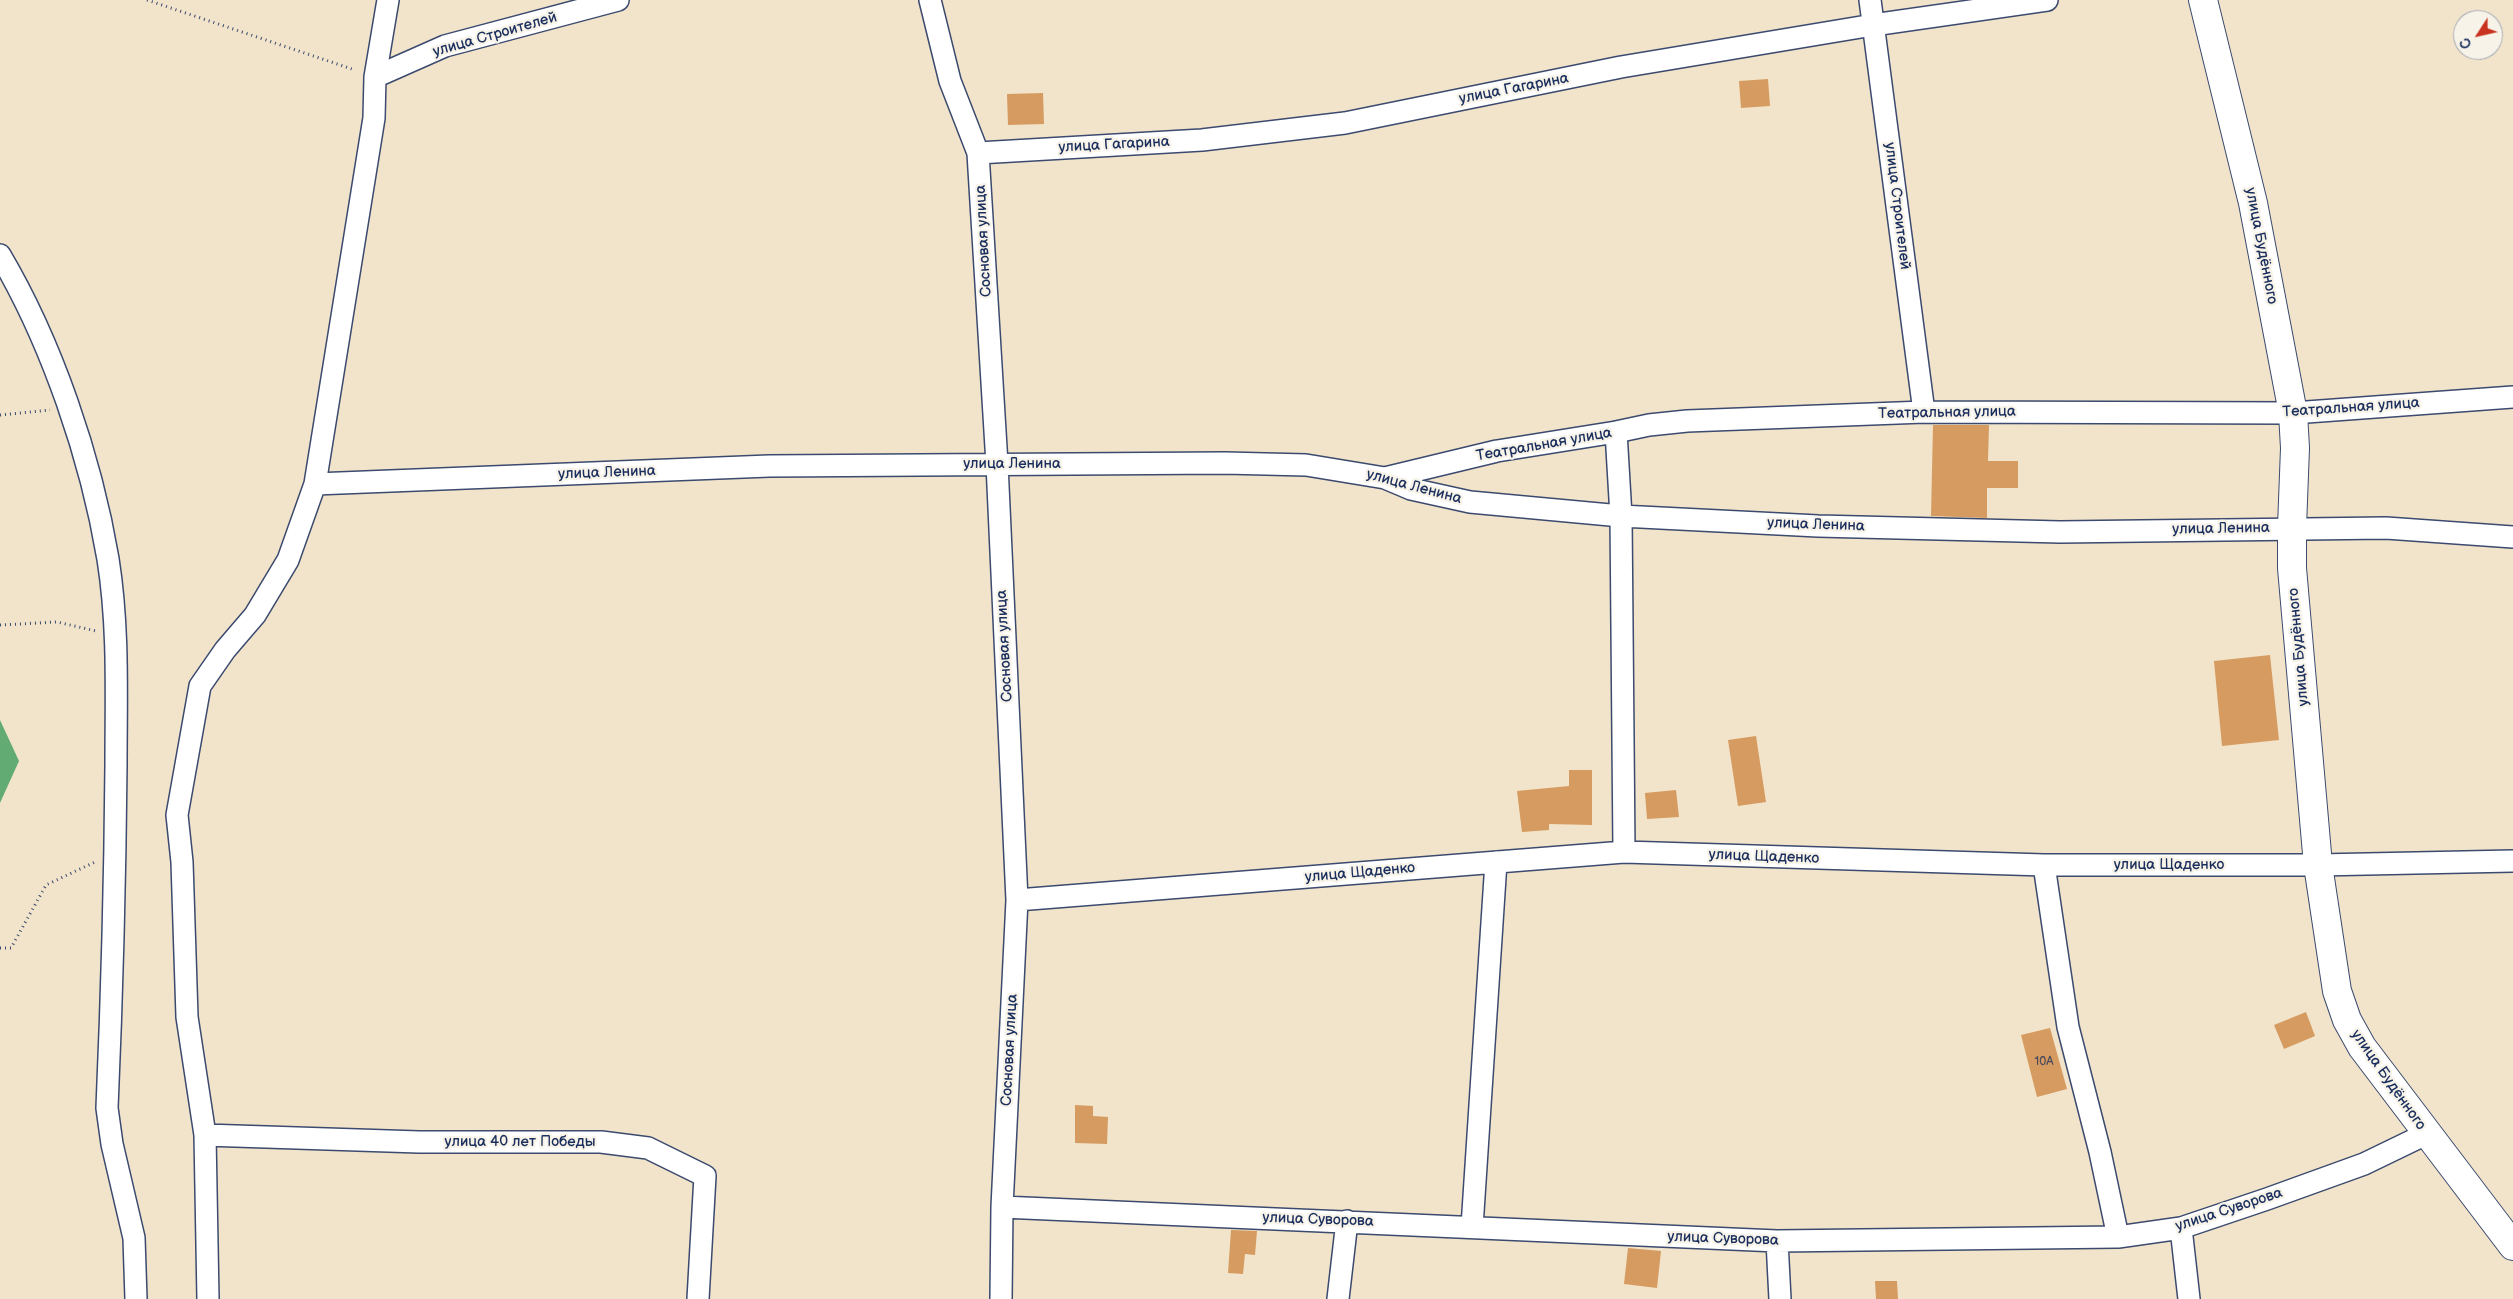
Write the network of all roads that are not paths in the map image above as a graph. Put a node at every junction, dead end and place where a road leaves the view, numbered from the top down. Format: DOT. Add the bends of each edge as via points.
graph roads {
  1 [pos="388,0"];
  2 [pos="618,0"];
  3 [pos="930,0"];
  4 [pos="1870,0"];
  5 [pos="2047,0"];
  6 [pos="2202,0"];
  7 [pos="1873,25"];
  8 [pos="375,77"];
  9 [pos="978,152"];
  10 [pos="0,254"];
  11 [pos="2513,397"];
  12 [pos="1924,412"];
  13 [pos="2294,413"];
  14 [pos="1616,432"];
  15 [pos="997,464"];
  16 [pos="1385,478"];
  17 [pos="315,484"];
  18 [pos="1621,516"];
  19 [pos="2292,528"];
  20 [pos="2513,537"];
  21 [pos="1624,852"];
  22 [pos="2513,861"];
  23 [pos="1496,862"];
  24 [pos="2044,865"];
  25 [pos="2318,865"];
  26 [pos="1017,900"];
  27 [pos="2426,1134"];
  28 [pos="205,1135"];
  29 [pos="1002,1207"];
  30 [pos="1347,1222"];
  31 [pos="1472,1228"];
  32 [pos="2181,1228"];
  33 [pos="2118,1237"];
  34 [pos="1777,1241"];
  35 [pos="2513,1246"];
  36 [pos="136,1299"];
  37 [pos="208,1299"];
  38 [pos="698,1299"];
  39 [pos="1002,1299"];
  40 [pos="1338,1299"];
  41 [pos="1780,1299"];
  42 [pos="2189,1299"];
  1 -- 8 [label="street"];
  2 -- 8 [label="street, улица Строителей" via="446,46"];
  3 -- 9 [label="street, Сосновая улица" via="950,81"];
  4 -- 7 [label="street, улица Строителей"];
  5 -- 7 [label="street, улица Гагарина"];
  6 -- 13 [label="main road, улица Будённого" via="2253,203"];
  7 -- 9 [label="street, улица Гагарина" via="1621,67 1345,123 1202,140"];
  7 -- 12 [label="street, улица Строителей"];
  8 -- 17 [label="street" via="374,118"];
  9 -- 15 [label="street, Сосновая улица"];
  10 -- 36 [label="street" via="46,346 97,508 108,560 116,635 116,852 107,1108 134,1238"];
  11 -- 13 [label="street, Театральная улица"];
  12 -- 13 [label="street, Театральная улица"];
  12 -- 14 [label="street, Театральная улица" via="1688,421"];
  13 -- 19 [label="main road, улица Будённого"];
  14 -- 16 [label="street, Театральная улица" via="1497,451"];
  14 -- 18 [label="street"];
  15 -- 16 [label="street, улица Ленина" via="1306,465"];
  15 -- 17 [label="street, улица Ленина" via="768,466"];
  15 -- 26 [label="street, Сосновая улица"];
  16 -- 18 [label="street, улица Ленина" via="1411,489 1470,502"];
  17 -- 28 [label="street" via="288,560 255,615 200,686 177,815 182,862 187,1017"];
  18 -- 19 [label="street, улица Ленина" via="1818,526 2060,532"];
  18 -- 21 [label="street"];
  19 -- 20 [label="street, улица Ленина" via="2386,528"];
  19 -- 25 [label="main road, улица Будённого" via="2295,604"];
  21 -- 23 [label="street, улица Щаденко"];
  21 -- 24 [label="street, улица Щаденко"];
  22 -- 25 [label="street, улица Щаденко"];
  23 -- 26 [label="street, улица Щаденко"];
  23 -- 31 [label="street"];
  24 -- 25 [label="street, улица Щаденко"];
  24 -- 33 [label="street" via="2068,1027"];
  25 -- 27 [label="main road, улица Будённого" via="2337,990 2347,1020 2362,1047"];
  26 -- 29 [label="street, Сосновая улица"];
  27 -- 32 [label="street, улица Суворова" via="2364,1164"];
  27 -- 35 [label="main road, улица Будённого"];
  28 -- 37 [label="street"];
  28 -- 38 [label="street, улица 40 лет Победы" via="419,1142 601,1142 648,1148 705,1176"];
  29 -- 30 [label="street, улица Суворова"];
  29 -- 39 [label="street, Сосновая улица"];
  30 -- 31 [label="street, улица Суворова"];
  30 -- 40 [label="street"];
  31 -- 34 [label="street, улица Суворова"];
  32 -- 33 [label="street, улица Суворова"];
  32 -- 42 [label="street"];
  33 -- 34 [label="street, улица Суворова"];
  34 -- 41 [label="street"];
}
